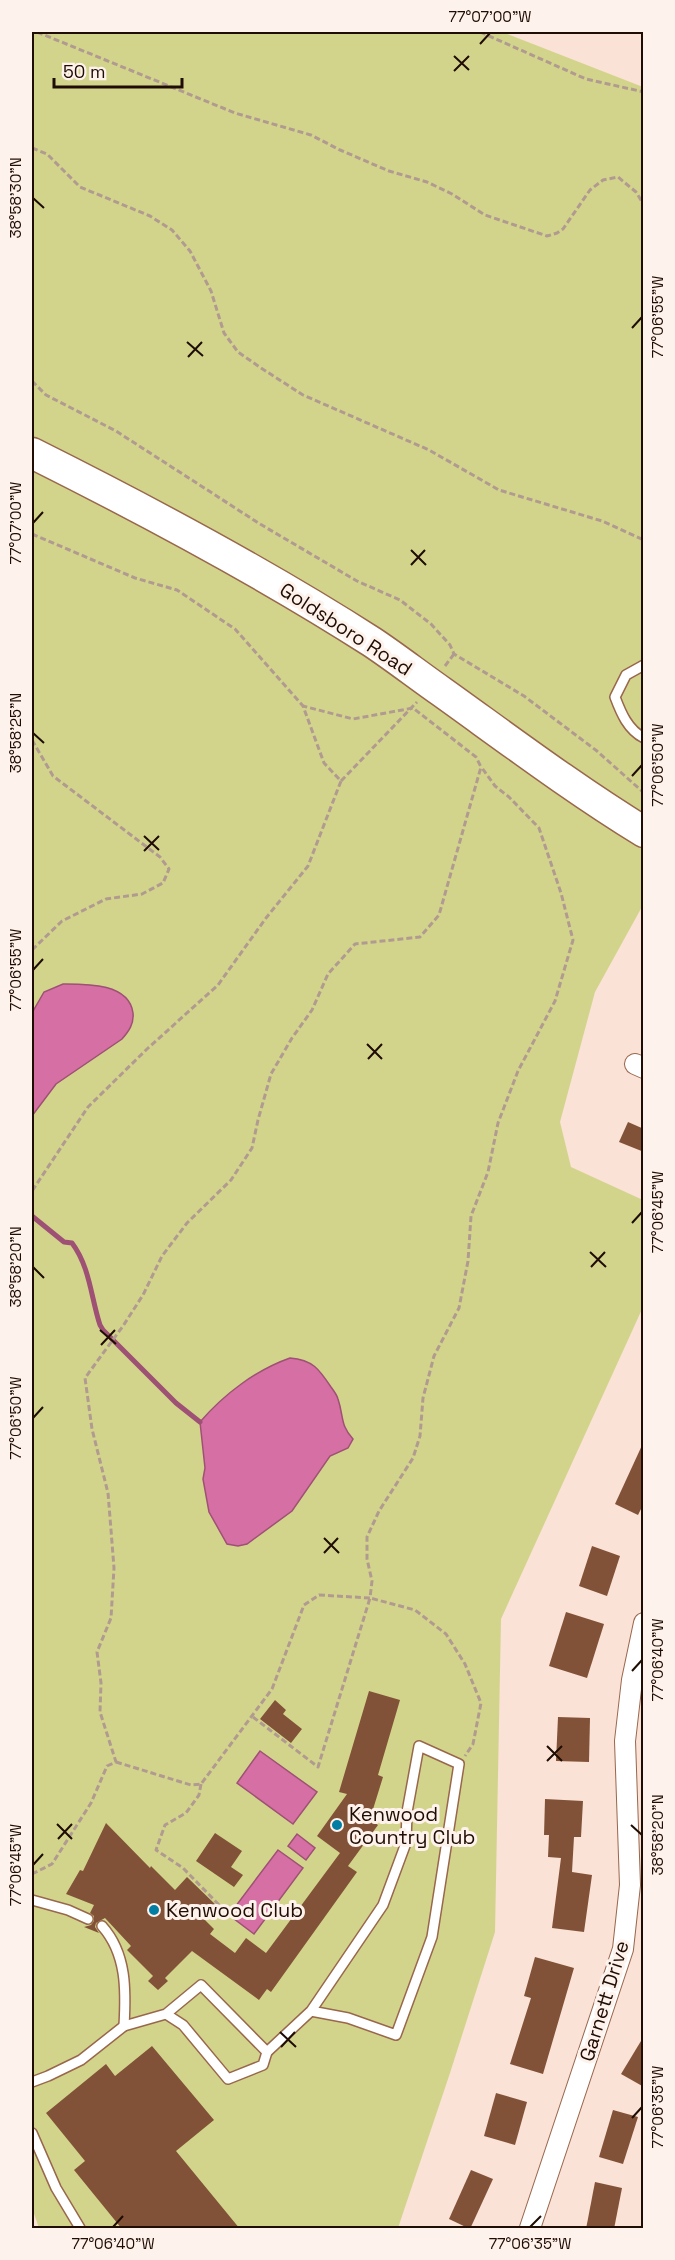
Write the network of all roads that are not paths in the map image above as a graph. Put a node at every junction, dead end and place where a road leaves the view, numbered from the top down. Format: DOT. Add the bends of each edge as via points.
graph roads {
  1 [pos="32,453"];
  2 [pos="644,665"];
  3 [pos="644,738"];
  4 [pos="644,831"];
  5 [pos="644,1623"];
  6 [pos="32,1900"];
  7 [pos="88,1919"];
  8 [pos="102,1926"];
  9 [pos="311,2011"];
  10 [pos="166,2014"];
  11 [pos="124,2026"];
  12 [pos="267,2052"];
  13 [pos="32,2082"];
  14 [pos="32,2133"];
  15 [pos="80,2229"];
  16 [pos="530,2229"];
  1 -- 4 [label="main road, Goldsboro Road" via="147,511 320,609 574,787"];
  2 -- 3 [label="lane" via="626,675 615,697 621,714 636,734"];
  5 -- 16 [label="street, Garnett Drive" via="625,1741 630,1885 623,1949"];
  6 -- 7 [label="lane"];
  8 -- 11 [label="lane" via="120,1957 126,1987"];
  9 -- 9 [label="lane" via="348,2018 396,2035 432,1937 459,1764 419,1746 407,1812 406,1843 383,1905"];
  9 -- 12 [label="lane"];
  10 -- 11 [label="lane"];
  10 -- 12 [label="lane" via="201,1985"];
  10 -- 12 [label="lane" via="183,2025 228,2079 263,2065"];
  11 -- 13 [label="lane" via="81,2060"];
  14 -- 15 [label="lane" via="56,2188"];
}
